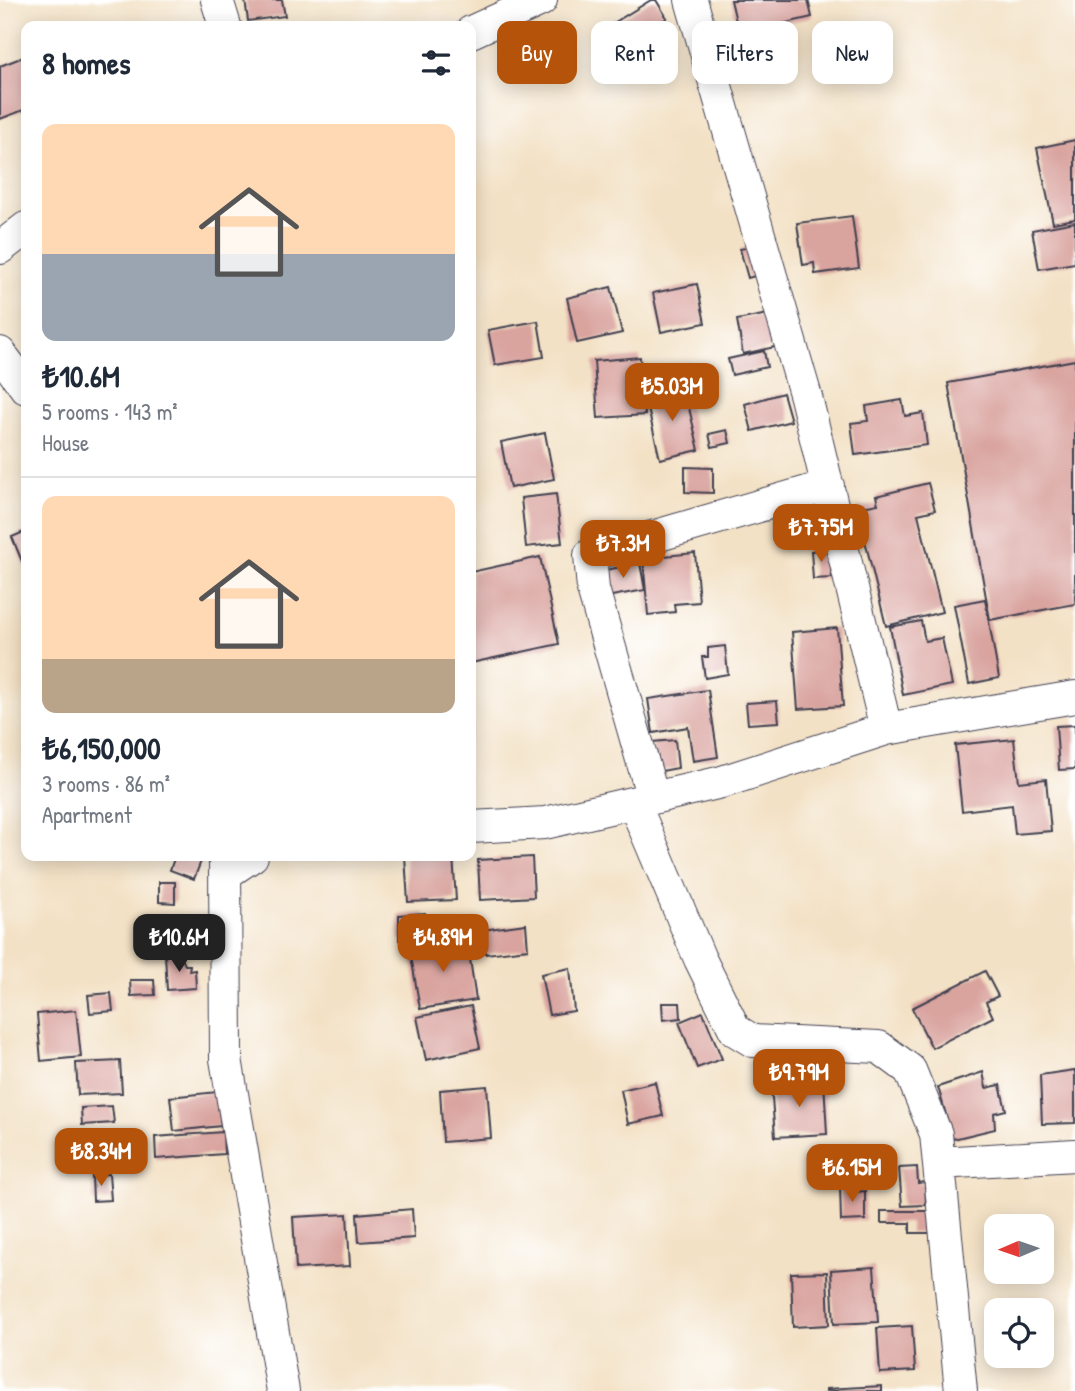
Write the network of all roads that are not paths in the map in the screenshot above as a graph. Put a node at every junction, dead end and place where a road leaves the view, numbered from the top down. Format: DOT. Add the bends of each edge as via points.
graph roads {
  1 [pos="217,0"];
  2 [pos="541,0"];
  3 [pos="691,0"];
  4 [pos="223,21"];
  5 [pos="476,30"];
  6 [pos="21,232"];
  7 [pos="0,248"];
  8 [pos="0,354"];
  9 [pos="21,381"];
  10 [pos="828,486"];
  11 [pos="1075,697"];
  12 [pos="886,729"];
  13 [pos="644,801"];
  14 [pos="476,827"];
  15 [pos="225,865"];
  16 [pos="1075,1155"];
  17 [pos="939,1163"];
  18 [pos="282,1391"];
  19 [pos="961,1391"];
  1 -- 4 [label="street"];
  2 -- 5 [label="street"];
  3 -- 10 [label="street"];
  6 -- 7 [label="street"];
  8 -- 9 [label="street"];
  10 -- 12 [label="street"];
  10 -- 13 [label="street" via="590,555 593,589"];
  11 -- 12 [label="street"];
  12 -- 13 [label="street" via="722,782"];
  13 -- 14 [label="street" via="545,823"];
  13 -- 17 [label="street" via="700,959 735,1030 753,1041 879,1047 910,1070 936,1135"];
  15 -- 18 [label="street" via="226,1059"];
  16 -- 17 [label="street"];
  17 -- 19 [label="street"];
}
